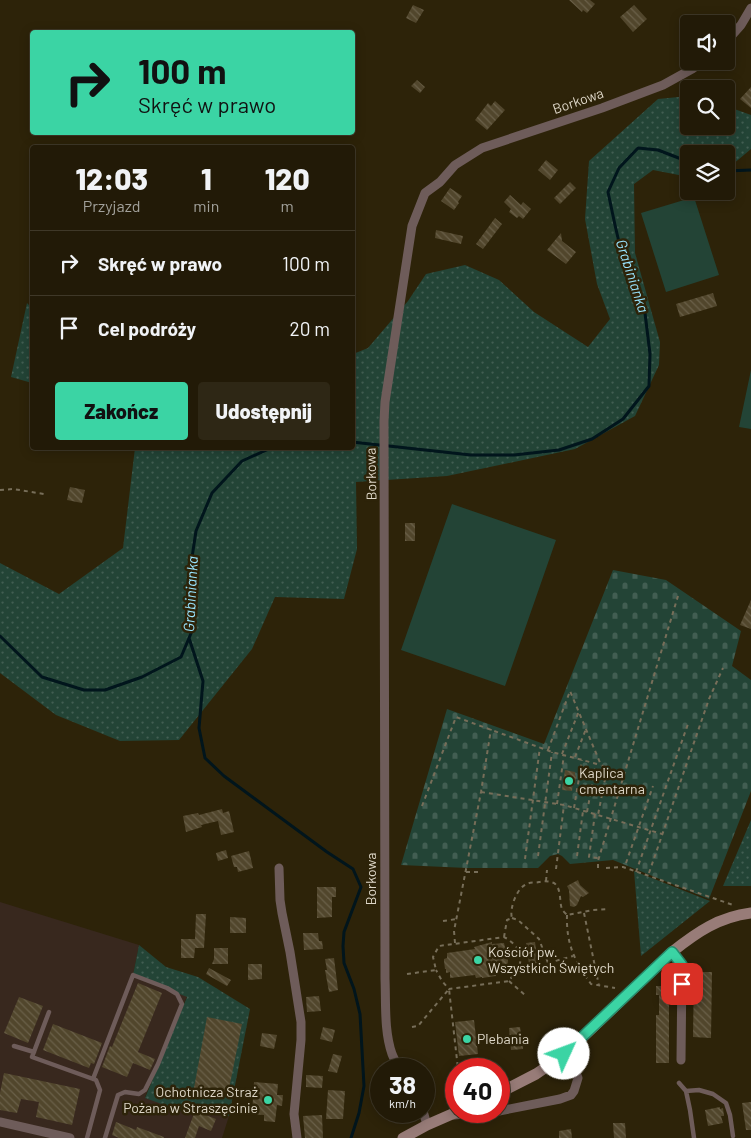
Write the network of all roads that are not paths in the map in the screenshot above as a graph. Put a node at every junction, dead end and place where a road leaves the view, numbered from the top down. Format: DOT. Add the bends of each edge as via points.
graph roads {
  1 [pos="751,8"];
  2 [pos="735,32"];
  3 [pos="690,70"];
  4 [pos="279,868"];
  5 [pos="751,913"];
  6 [pos="672,952"];
  7 [pos="49,1012"];
  8 [pos="14,1046"];
  9 [pos="34,1052"];
  10 [pos="564,1054"];
  11 [pos="394,1058"];
  12 [pos="680,1060"];
  13 [pos="93,1079"];
  14 [pos="679,1083"];
  15 [pos="510,1087"];
  16 [pos="686,1091"];
  17 [pos="510,1109"];
  18 [pos="445,1117"];
  19 [pos="0,1122"];
  20 [pos="427,1125"];
  21 [pos="733,1136"];
  22 [pos="70,1138"];
  23 [pos="87,1138"];
  24 [pos="105,1138"];
  25 [pos="297,1138"];
  26 [pos="403,1138"];
  27 [pos="694,1138"];
  1 -- 2 [label="street"];
  3 -- 11 [label="street, Borkowa" via="663,85 602,108 482,148 455,165 425,193 412,226 384,421 385,979 387,1026"];
  4 -- 25 [label="street" via="282,913 301,1022 294,1114"];
  5 -- 6 [label="street" via="711,924"];
  6 -- 10 [label="street"];
  6 -- 12 [label="street" via="682,965"];
  7 -- 9 [label="lane"];
  8 -- 9 [label="lane"];
  9 -- 13 [label="lane" via="32,1058"];
  10 -- 15 [label="street"];
  10 -- 17 [label="street" via="578,1078 571,1095"];
  13 -- 23 [label="lane" via="100,1090"];
  13 -- 24 [label="lane" via="133,975 178,994 182,1004 145,1090 139,1094 125,1092 118,1095"];
  14 -- 16 [label="lane"];
  16 -- 21 [label="lane" via="713,1094 726,1103"];
  16 -- 27 [label="lane"];
  18 -- 20 [label="street"];
  19 -- 22 [label="street"];
  20 -- 26 [label="street"];
}
